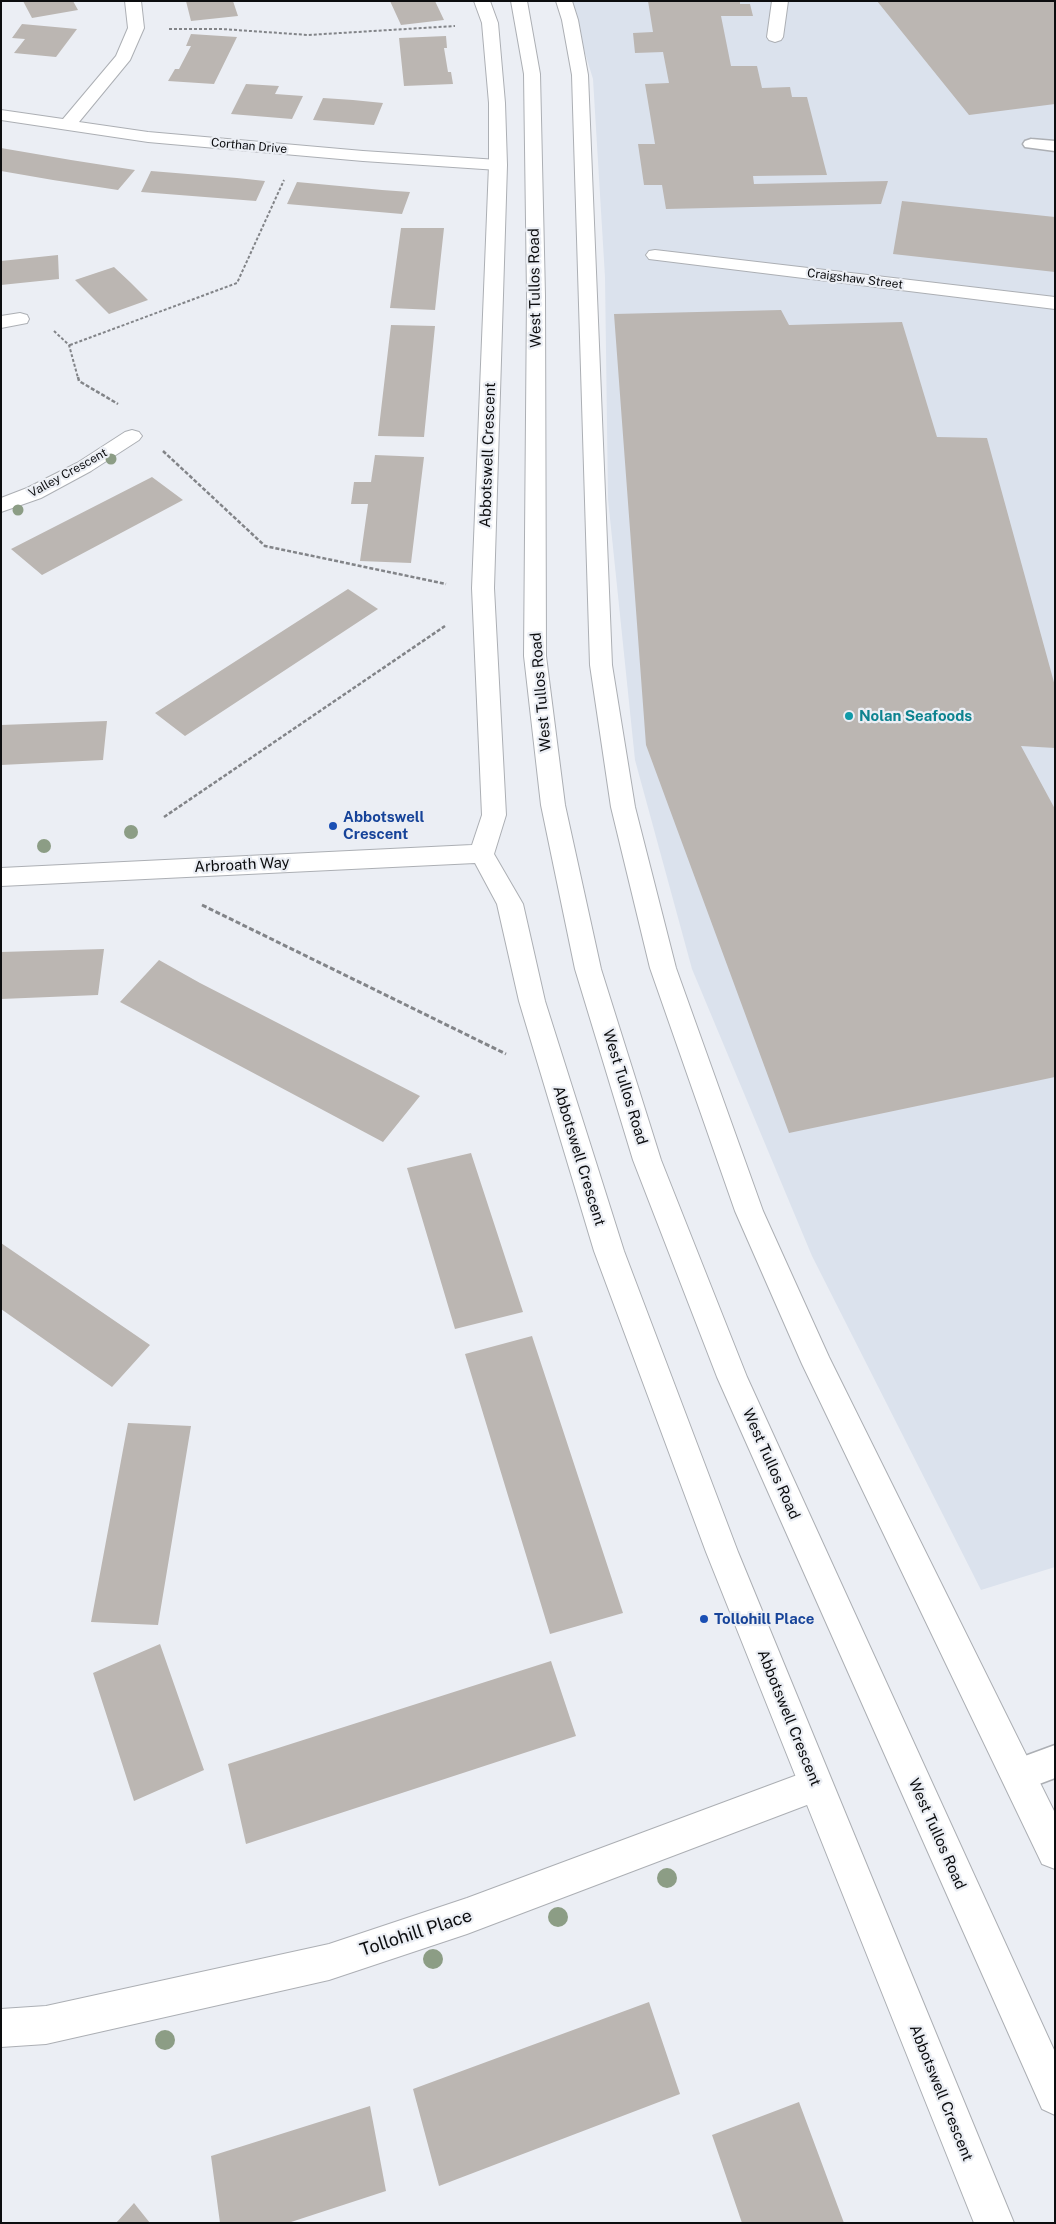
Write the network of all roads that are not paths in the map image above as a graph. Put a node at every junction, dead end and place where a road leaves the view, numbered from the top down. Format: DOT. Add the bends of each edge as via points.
graph roads {
  1 [pos="133,1"];
  2 [pos="482,1"];
  3 [pos="519,1"];
  4 [pos="564,1"];
  5 [pos="780,1"];
  6 [pos="775,37"];
  7 [pos="1,115"];
  8 [pos="66,126"];
  9 [pos="1030,144"];
  10 [pos="1055,146"];
  11 [pos="498,165"];
  12 [pos="655,255"];
  13 [pos="1055,303"];
  14 [pos="20,319"];
  15 [pos="1,322"];
  16 [pos="132,436"];
  17 [pos="1,506"];
  18 [pos="482,854"];
  19 [pos="1,877"];
  20 [pos="1055,1761"];
  21 [pos="1018,1774"];
  22 [pos="816,1785"];
  23 [pos="1055,1851"];
  24 [pos="1,2028"];
  25 [pos="1055,2096"];
  26 [pos="994,2223"];
  1 -- 8 [label="street" via="136,28 124,57"];
  2 -- 11 [label="street, Abbotswell Crescent" via="490,23"];
  3 -- 25 [label="street, West Tullos Road" via="532,74 536,296 535,656 553,805 588,969 648,1160 732,1377"];
  4 -- 21 [label="street" via="580,75 600,665 623,807 663,968 749,1211 870,1475"];
  5 -- 6 [label="street"];
  7 -- 8 [label="street, Corthan Drive"];
  8 -- 11 [label="street, Corthan Drive" via="148,137"];
  9 -- 10 [label="lane"];
  11 -- 18 [label="street, Abbotswell Crescent" via="483,594 494,815"];
  12 -- 13 [label="street, Craigshaw Street"];
  14 -- 15 [label="street"];
  16 -- 17 [label="street, Valley Crescent" via="84,467"];
  18 -- 19 [label="street, Arbroath Way"];
  18 -- 22 [label="street, Abbotswell Crescent" via="510,904 532,1001 609,1251 722,1552"];
  20 -- 21 [label="lane"];
  21 -- 23 [label="street"];
  22 -- 24 [label="street, Tollohill Place" via="468,1916 329,1962 46,2026"];
  22 -- 26 [label="street, Abbotswell Crescent"];
}
